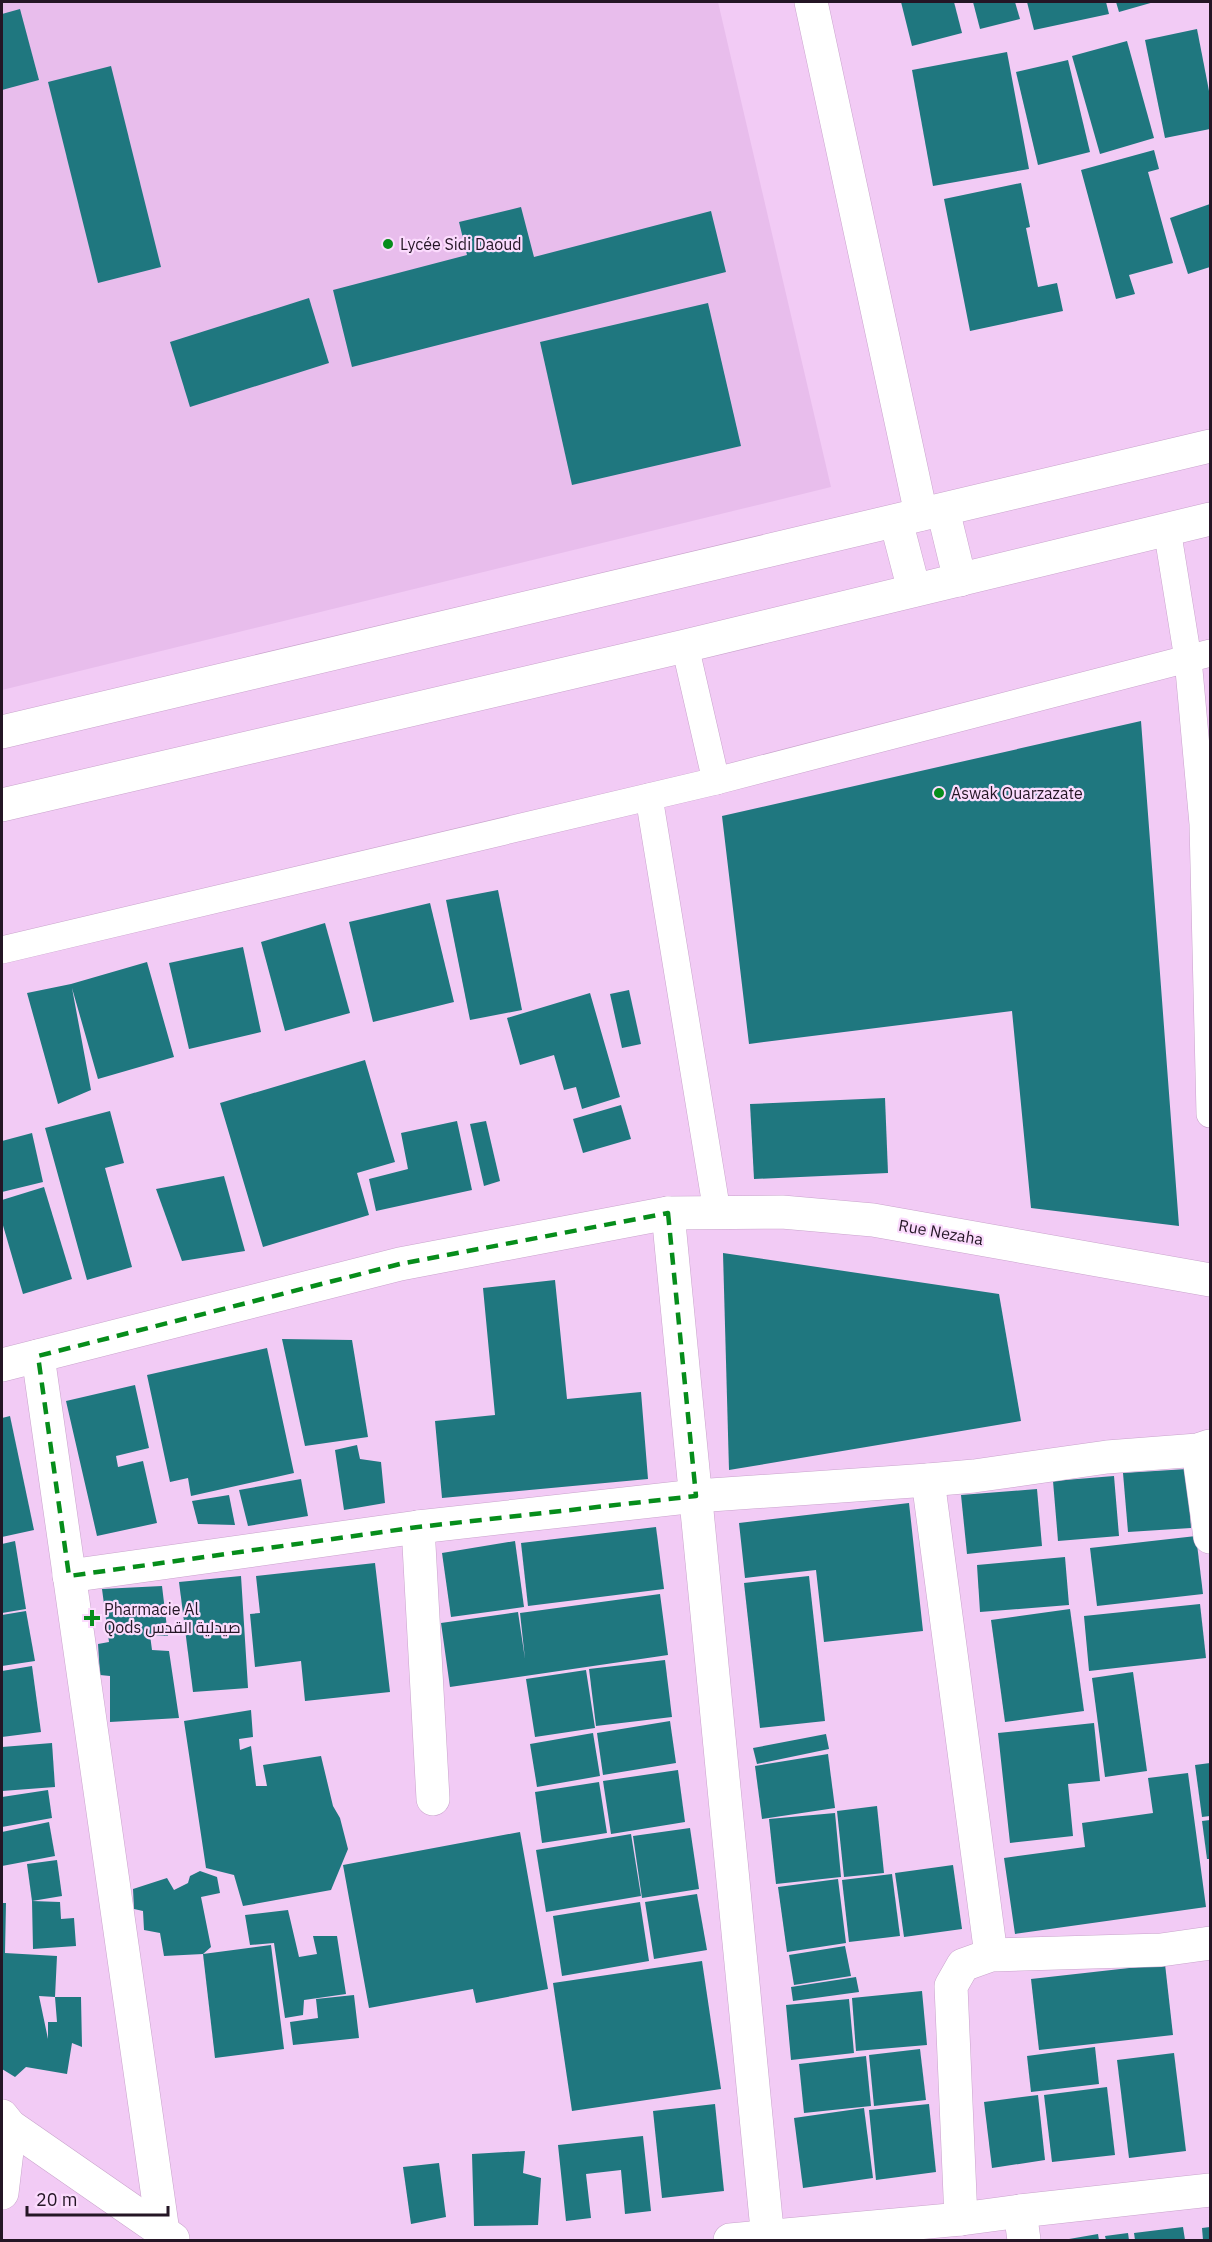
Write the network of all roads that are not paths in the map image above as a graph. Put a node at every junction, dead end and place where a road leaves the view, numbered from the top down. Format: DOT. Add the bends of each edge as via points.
graph roads {
  1 [pos="811,2"];
  2 [pos="1210,446"];
  3 [pos="920,515"];
  4 [pos="1210,519"];
  5 [pos="1167,529"];
  6 [pos="960,580"];
  7 [pos="914,590"];
  8 [pos="685,646"];
  9 [pos="1199,656"];
  10 [pos="2,732"];
  11 [pos="716,781"];
  12 [pos="649,797"];
  13 [pos="2,805"];
  14 [pos="2,950"];
  15 [pos="1210,1114"];
  16 [pos="717,1212"];
  17 [pos="668,1213"];
  18 [pos="1210,1280"];
  19 [pos="38,1356"];
  20 [pos="2,1365"];
  21 [pos="1204,1448"];
  22 [pos="928,1480"];
  23 [pos="696,1496"];
  24 [pos="418,1527"];
  25 [pos="1210,1537"];
  26 [pos="69,1576"];
  27 [pos="433,1799"];
  28 [pos="1210,1943"];
  29 [pos="991,1955"];
  30 [pos="6,2121"];
  31 [pos="1210,2190"];
  32 [pos="2,2193"];
  33 [pos="961,2219"];
  34 [pos="1022,2226"];
  35 [pos="169,2236"];
  36 [pos="768,2239"];
  37 [pos="730,2241"];
  1 -- 3 [label="street"];
  2 -- 3 [label="street"];
  3 -- 6 [label="street"];
  3 -- 7 [label="street"];
  3 -- 10 [label="street"];
  4 -- 5 [label="street"];
  5 -- 6 [label="street"];
  5 -- 9 [label="lane"];
  6 -- 7 [label="street"];
  7 -- 8 [label="street"];
  8 -- 11 [label="lane"];
  8 -- 13 [label="street"];
  9 -- 11 [label="lane"];
  9 -- 15 [label="lane"];
  11 -- 12 [label="lane"];
  12 -- 14 [label="lane"];
  12 -- 16 [label="lane"];
  16 -- 17 [label="street, Rue Nezaha"];
  16 -- 18 [label="street, Rue Nezaha" via="782,1212 873,1220"];
  17 -- 19 [label="street, Rue Nezaha" via="400,1264"];
  17 -- 23 [label="street"];
  19 -- 20 [label="street, Rue Nezaha"];
  19 -- 26 [label="street"];
  21 -- 22 [label="street" via="1107,1456"];
  21 -- 25 [label="street"];
  22 -- 23 [label="street"];
  22 -- 29 [label="street"];
  23 -- 24 [label="street"];
  23 -- 36 [label="street"];
  24 -- 26 [label="street"];
  24 -- 27 [label="street"];
  26 -- 35 [label="street"];
  28 -- 29 [label="street" via="1161,1950"];
  29 -- 33 [label="street" via="963,1965 951,1986"];
  30 -- 32 [label="street"];
  30 -- 35 [label="street"];
  31 -- 34 [label="street"];
  33 -- 34 [label="street"];
  33 -- 36 [label="street"];
  36 -- 37 [label="street"];
}
